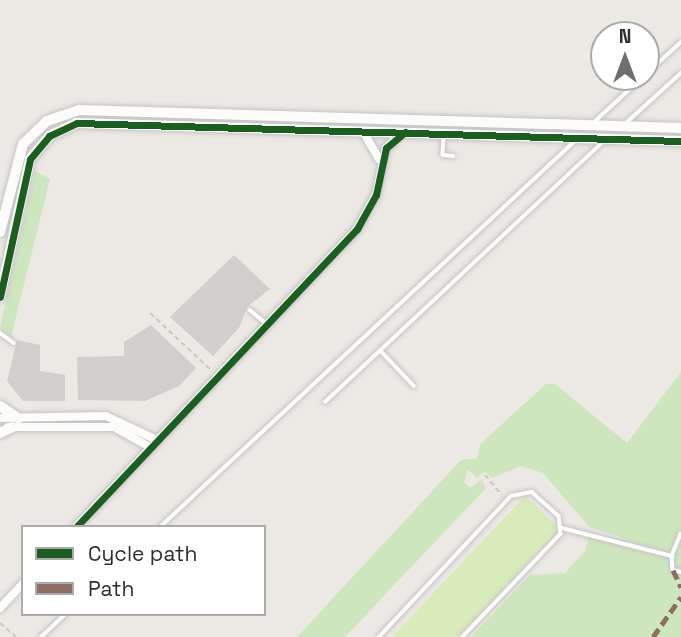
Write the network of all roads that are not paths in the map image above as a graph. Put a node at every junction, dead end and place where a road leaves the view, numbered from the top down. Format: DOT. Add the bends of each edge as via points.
graph roads {
  1 [pos="681,42"];
  2 [pos="660,62"];
  3 [pos="681,73"];
  4 [pos="629,91"];
  5 [pos="272,115"];
  6 [pos="592,125"];
  7 [pos="623,126"];
  8 [pos="271,128"];
  9 [pos="681,128"];
  10 [pos="360,131"];
  11 [pos="405,132"];
  12 [pos="444,134"];
  13 [pos="28,137"];
  14 [pos="579,138"];
  15 [pos="606,139"];
  16 [pos="681,141"];
  17 [pos="38,147"];
  18 [pos="453,156"];
  19 [pos="380,176"];
  20 [pos="3,204"];
  21 [pos="0,232"];
  22 [pos="0,297"];
  23 [pos="250,310"];
  24 [pos="267,324"];
  25 [pos="0,332"];
  26 [pos="15,343"];
  27 [pos="381,351"];
  28 [pos="414,386"];
  29 [pos="325,402"];
  30 [pos="0,406"];
  31 [pos="0,418"];
  32 [pos="15,423"];
  33 [pos="0,427"];
  34 [pos="0,433"];
  35 [pos="157,440"];
  36 [pos="150,447"];
  37 [pos="78,525"];
  38 [pos="162,525"];
  39 [pos="562,528"];
  40 [pos="681,534"];
  41 [pos="672,556"];
  42 [pos="681,572"];
  43 [pos="21,585"];
  44 [pos="0,608"];
  45 [pos="64,616"];
  46 [pos="41,637"];
  47 [pos="379,637"];
  48 [pos="463,637"];
  1 -- 2 [label="lane"];
  3 -- 7 [label="lane"];
  4 -- 6 [label="lane"];
  5 -- 6 [label="street"];
  5 -- 8 [label="street"];
  5 -- 13 [label="street" via="79,110 47,121"];
  6 -- 7 [label="street"];
  7 -- 9 [label="street"];
  8 -- 10 [label="street"];
  8 -- 17 [label="street" via="85,122 55,132"];
  10 -- 11 [label="street"];
  10 -- 19 [label="street" via="377,146"];
  11 -- 12 [label="street"];
  11 -- 19 [label="street" via="388,144"];
  12 -- 14 [label="street"];
  12 -- 18 [label="lane" via="443,155"];
  13 -- 17 [label="street"];
  13 -- 20 [label="street" via="15,160"];
  14 -- 15 [label="street"];
  14 -- 38 [label="lane"];
  15 -- 16 [label="street"];
  15 -- 27 [label="lane"];
  17 -- 22 [label="street" via="26,172"];
  19 -- 24 [label="street" via="357,229"];
  20 -- 21 [label="street"];
  23 -- 24 [label="lane"];
  24 -- 35 [label="street"];
  25 -- 26 [label="lane"];
  27 -- 28 [label="lane"];
  27 -- 29 [label="lane"];
  30 -- 32 [label="street"];
  31 -- 32 [label="street"];
  32 -- 33 [label="street"];
  32 -- 34 [label="street"];
  32 -- 35 [label="street" via="106,416"];
  32 -- 36 [label="street" via="114,427"];
  35 -- 36 [label="street"];
  36 -- 37 [label="street"];
  39 -- 41 [label="lane" via="586,529"];
  39 -- 47 [label="lane" via="559,516 532,492 507,501"];
  39 -- 48 [label="lane"];
  40 -- 41 [label="lane"];
  41 -- 42 [label="lane" via="673,570"];
  43 -- 44 [label="street"];
  45 -- 46 [label="lane"];
}
